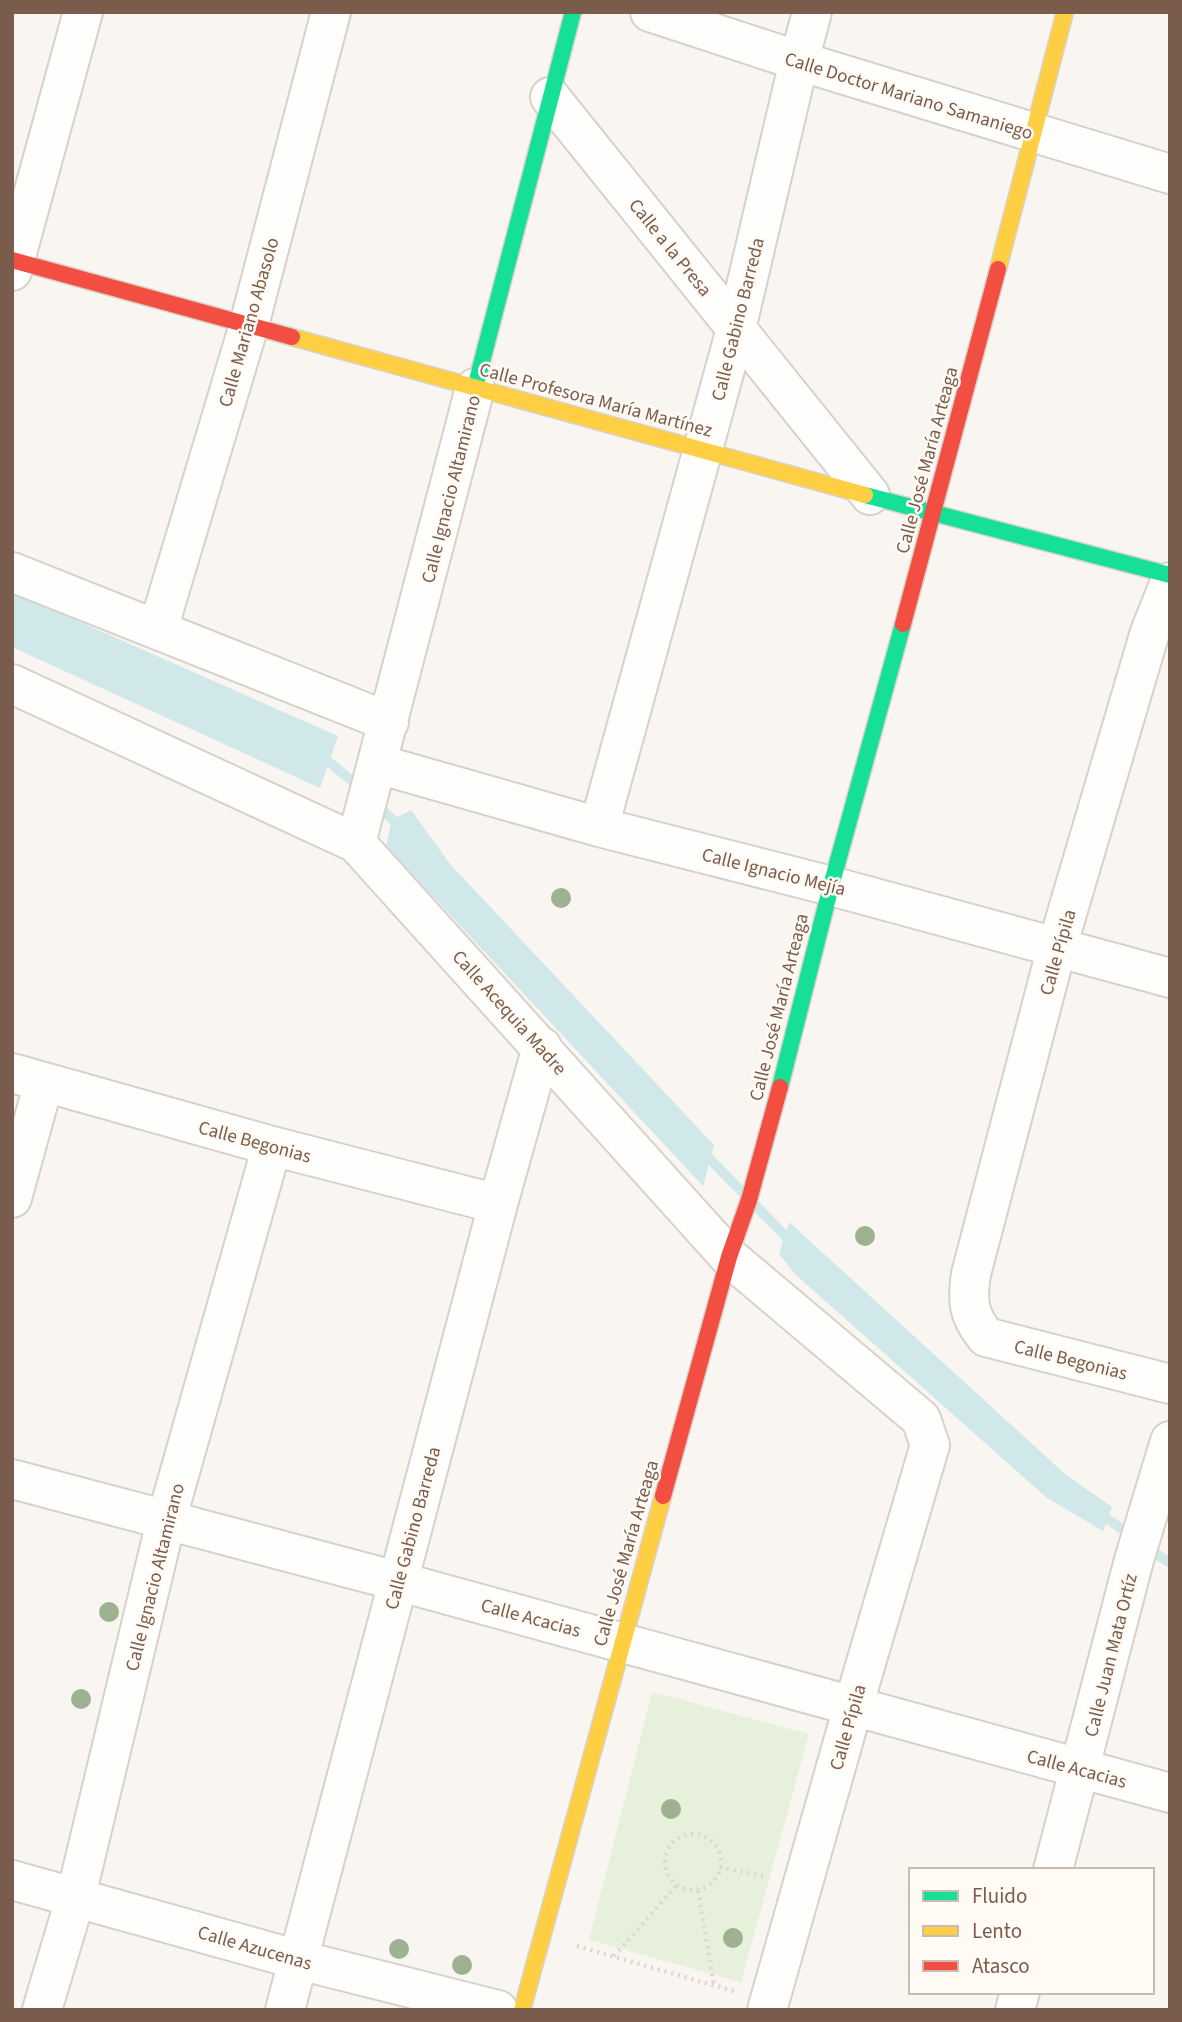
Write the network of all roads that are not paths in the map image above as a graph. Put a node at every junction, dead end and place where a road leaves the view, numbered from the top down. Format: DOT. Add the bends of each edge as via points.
graph roads {
  1 [pos="83,12"];
  2 [pos="331,12"];
  3 [pos="573,12"];
  4 [pos="650,12"];
  5 [pos="812,12"];
  6 [pos="1065,12"];
  7 [pos="799,61"];
  8 [pos="550,97"];
  9 [pos="1033,133"];
  10 [pos="1170,174"];
  11 [pos="13,263"];
  12 [pos="249,325"];
  13 [pos="736,329"];
  14 [pos="475,388"];
  15 [pos="703,450"];
  16 [pos="870,495"];
  17 [pos="934,513"];
  18 [pos="12,572"];
  19 [pos="1170,575"];
  20 [pos="1170,582"];
  21 [pos="158,629"];
  22 [pos="12,684"];
  23 [pos="389,722"];
  24 [pos="375,772"];
  25 [pos="599,827"];
  26 [pos="359,832"];
  27 [pos="831,886"];
  28 [pos="1057,947"];
  29 [pos="1170,978"];
  30 [pos="542,1047"];
  31 [pos="28,1078"];
  32 [pos="272,1146"];
  33 [pos="12,1198"];
  34 [pos="498,1204"];
  35 [pos="729,1257"];
  36 [pos="977,1326"];
  37 [pos="1170,1384"];
  38 [pos="1170,1441"];
  39 [pos="930,1445"];
  40 [pos="12,1479"];
  41 [pos="166,1521"];
  42 [pos="397,1581"];
  43 [pos="622,1642"];
  44 [pos="853,1707"];
  45 [pos="1080,1770"];
  46 [pos="1170,1793"];
  47 [pos="1054,1868"];
  48 [pos="12,1880"];
  49 [pos="76,1896"];
  50 [pos="299,1960"];
  51 [pos="768,2005"];
  52 [pos="42,2010"];
  53 [pos="285,2010"];
  54 [pos="498,2010"];
  55 [pos="522,2010"];
  1 -- 11 [label="street"];
  2 -- 12 [label="street, Calle Mariano Abasolo"];
  3 -- 8 [label="street, Calle Ignacio Altamirano"];
  4 -- 7 [label="street, Calle Doctor Mariano Samaniego"];
  5 -- 7 [label="street, Calle Gabino Barreda"];
  6 -- 9 [label="street, Calle José María Arteaga"];
  7 -- 9 [label="street, Calle Doctor Mariano Samaniego"];
  7 -- 13 [label="street, Calle Gabino Barreda"];
  8 -- 13 [label="street, Calle a la Presa"];
  8 -- 14 [label="street, Calle Ignacio Altamirano"];
  9 -- 10 [label="street, Calle Doctor Mariano Samaniego"];
  9 -- 17 [label="street, Calle José María Arteaga"];
  11 -- 12 [label="street, Calle Profesora María Martínez"];
  12 -- 14 [label="street, Calle Profesora María Martínez"];
  12 -- 21 [label="street, Calle Mariano Abasolo"];
  13 -- 15 [label="street, Calle Gabino Barreda"];
  13 -- 16 [label="street, Calle a la Presa"];
  14 -- 15 [label="street, Calle Profesora María Martínez"];
  14 -- 23 [label="street, Calle Ignacio Altamirano"];
  15 -- 16 [label="street, Calle Profesora María Martínez"];
  15 -- 25 [label="street, Calle Gabino Barreda"];
  16 -- 17 [label="street, Calle Profesora María Martínez"];
  17 -- 19 [label="street, Calle Profesora María Martínez"];
  17 -- 27 [label="street, Calle José María Arteaga"];
  18 -- 21 [label="street"];
  20 -- 28 [label="street, Calle Pípila" via="1150,632"];
  21 -- 23 [label="street"];
  22 -- 26 [label="street, Calle Acequia Madre"];
  23 -- 24 [label="street, Calle Ignacio Altamirano"];
  24 -- 25 [label="street, Calle Ignacio Mejía"];
  24 -- 26 [label="street, Calle Ignacio Altamirano"];
  25 -- 27 [label="street, Calle Ignacio Mejía"];
  26 -- 30 [label="street, Calle Acequia Madre"];
  27 -- 28 [label="street, Calle Ignacio Mejía"];
  27 -- 35 [label="street, Calle José María Arteaga" via="766,1141"];
  28 -- 29 [label="street, Calle Ignacio Mejía"];
  28 -- 36 [label="street, Calle Pípila" via="971,1274 969,1308"];
  30 -- 34 [label="street, Calle Gabino Barreda"];
  30 -- 35 [label="street, Calle Acequia Madre"];
  31 -- 32 [label="street, Calle Begonias"];
  31 -- 33 [label="street"];
  32 -- 34 [label="street, Calle Begonias"];
  32 -- 41 [label="street, Calle Ignacio Altamirano"];
  34 -- 42 [label="street, Calle Gabino Barreda"];
  35 -- 39 [label="street, Calle Acequia Madre" via="921,1419"];
  35 -- 43 [label="street, Calle José María Arteaga"];
  36 -- 37 [label="street, Calle Begonias" via="986,1337"];
  38 -- 45 [label="street, Calle Juan Mata Ortíz"];
  39 -- 44 [label="street, Calle Pípila"];
  40 -- 41 [label="street, Calle Acacias"];
  41 -- 42 [label="street, Calle Acacias"];
  41 -- 49 [label="street, Calle Ignacio Altamirano"];
  42 -- 43 [label="street, Calle Acacias"];
  42 -- 50 [label="street, Calle Gabino Barreda"];
  43 -- 44 [label="street, Calle Acacias"];
  43 -- 55 [label="street, Calle José María Arteaga"];
  44 -- 45 [label="street, Calle Acacias"];
  44 -- 51 [label="street, Calle Pípila"];
  45 -- 46 [label="street, Calle Acacias"];
  45 -- 47 [label="street, Calle Juan Mata Ortíz"];
  48 -- 49 [label="street, Calle Azucenas"];
  49 -- 50 [label="street, Calle Azucenas"];
  49 -- 52 [label="street, Calle Ignacio Altamirano"];
  50 -- 53 [label="street, Calle Gabino Barreda"];
  50 -- 54 [label="street, Calle Azucenas"];
}
